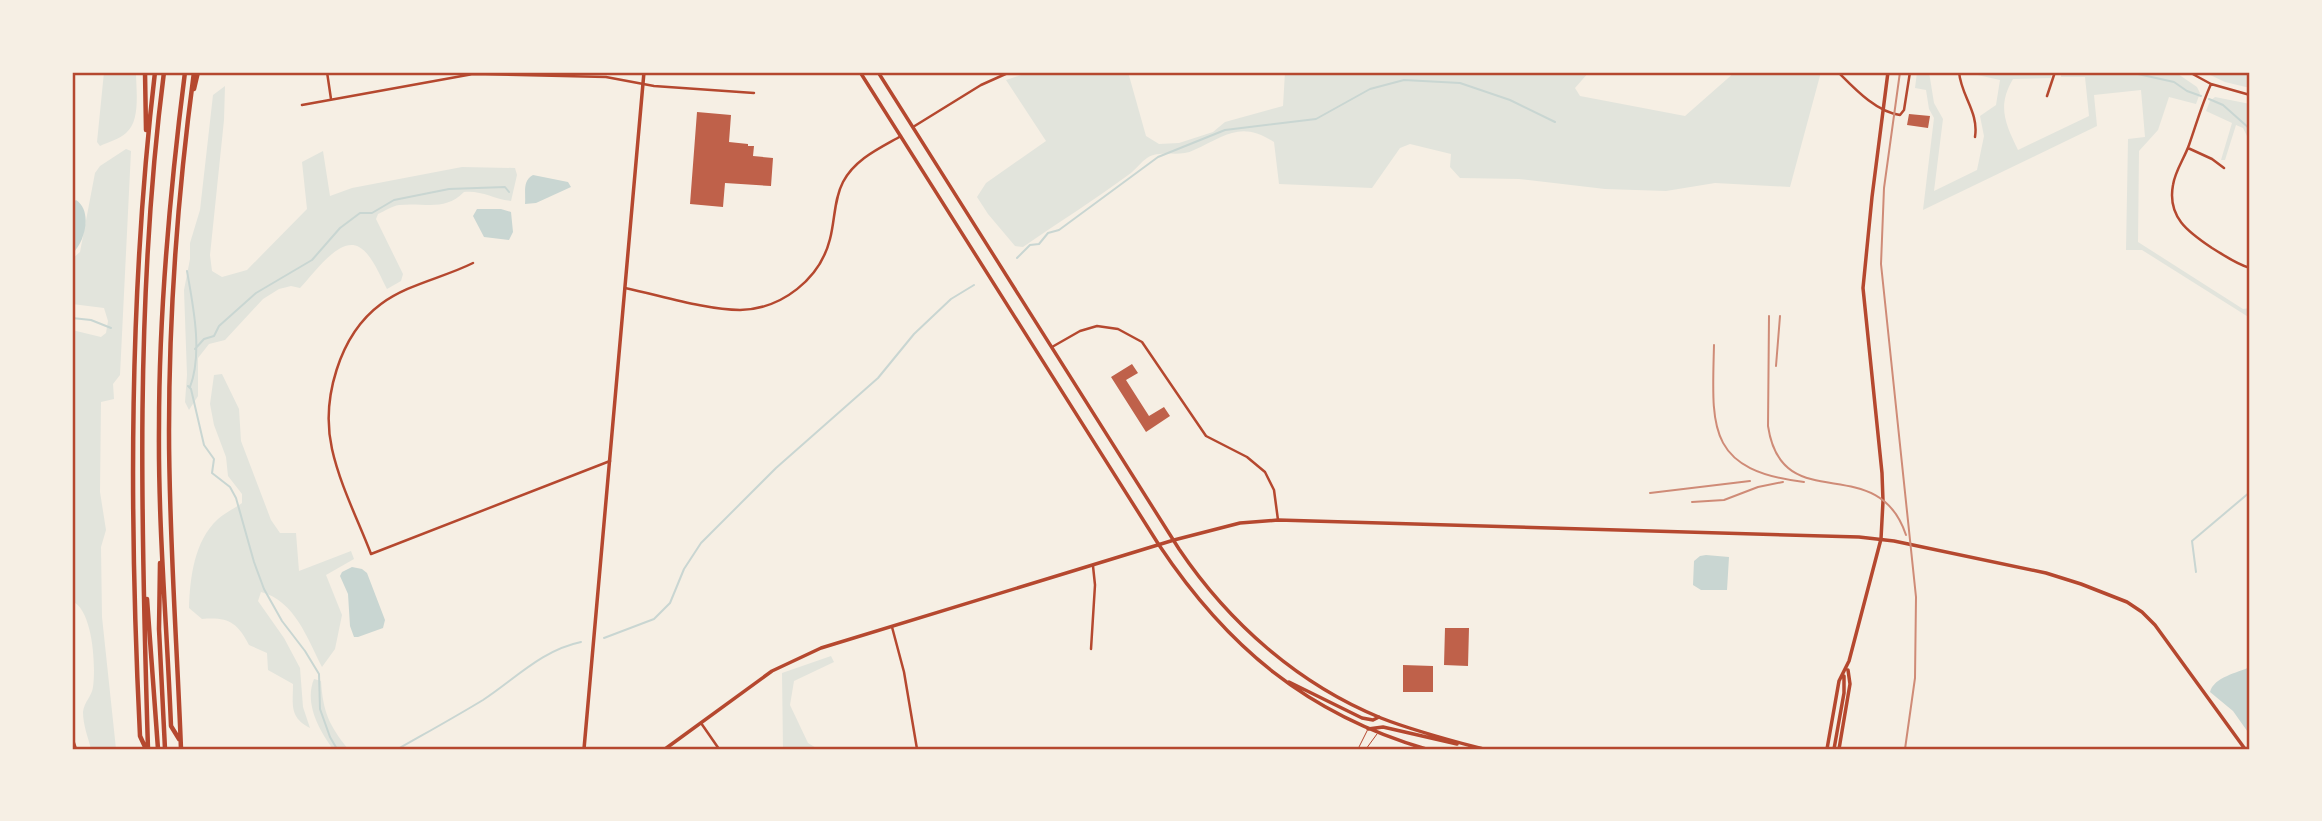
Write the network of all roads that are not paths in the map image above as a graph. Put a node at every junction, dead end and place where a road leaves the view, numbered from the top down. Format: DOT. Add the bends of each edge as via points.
graph roads {
  1 [pos="145,72"];
  2 [pos="155,72"];
  3 [pos="164,72"];
  4 [pos="186,72"];
  5 [pos="196,72"];
  6 [pos="327,72"];
  7 [pos="644,72"];
  8 [pos="860,72"];
  9 [pos="878,72"];
  10 [pos="1010,72"];
  11 [pos="1838,72"];
  12 [pos="1888,72"];
  13 [pos="1909,72"];
  14 [pos="1959,72"];
  15 [pos="2055,72"];
  16 [pos="2189,72"];
  17 [pos="555,74"];
  18 [pos="643,84"];
  19 [pos="2211,85"];
  20 [pos="754,93"];
  21 [pos="2250,95"];
  22 [pos="2047,96"];
  23 [pos="331,99"];
  24 [pos="302,105"];
  25 [pos="1883,109"];
  26 [pos="914,127"];
  27 [pos="901,136"];
  28 [pos="1975,137"];
  29 [pos="2188,148"];
  30 [pos="147,154"];
  31 [pos="2224,168"];
  32 [pos="473,263"];
  33 [pos="2250,268"];
  34 [pos="625,288"];
  35 [pos="1052,346"];
  36 [pos="610,461"];
  37 [pos="1278,520"];
  38 [pos="162,538"];
  39 [pos="1881,539"];
  40 [pos="1174,540"];
  41 [pos="1158,545"];
  42 [pos="143,556"];
  43 [pos="1093,566"];
  44 [pos="892,627"];
  45 [pos="1091,649"];
  46 [pos="1847,668"];
  47 [pos="1843,674"];
  48 [pos="1281,678"];
  49 [pos="1380,717"];
  50 [pos="701,723"];
  51 [pos="1368,729"];
  52 [pos="1378,733"];
  53 [pos="72,737"];
  54 [pos="181,742"];
  55 [pos="1476,747"];
  56 [pos="76,749"];
  57 [pos="147,749"];
  58 [pos="158,749"];
  59 [pos="164,749"];
  60 [pos="181,749"];
  61 [pos="584,749"];
  62 [pos="666,749"];
  63 [pos="719,749"];
  64 [pos="917,749"];
  65 [pos="1358,749"];
  66 [pos="1366,749"];
  67 [pos="1426,749"];
  68 [pos="1483,749"];
  69 [pos="1827,749"];
  70 [pos="1836,749"];
  71 [pos="2245,749"];
  1 -- 30 [label="highway"];
  2 -- 30 [label="highway"];
  3 -- 42 [label="highway" via="147,267"];
  4 -- 38 [label="highway" via="162,311"];
  5 -- 54 [label="highway" via="175,247 169,389"];
  6 -- 23 [label="street"];
  7 -- 18 [label="main road"];
  8 -- 27 [label="main road"];
  9 -- 26 [label="main road"];
  10 -- 26 [label="street"];
  11 -- 25 [label="street"];
  12 -- 25 [label="main road"];
  13 -- 25 [label="street" via="1904,112 1891,114"];
  14 -- 28 [label="street" via="1976,119"];
  15 -- 22 [label="street"];
  16 -- 19 [label="street"];
  17 -- 18 [label="street"];
  17 -- 23 [label="street" via="465,75"];
  18 -- 20 [label="street"];
  18 -- 34 [label="main road"];
  19 -- 21 [label="street"];
  19 -- 29 [label="street"];
  23 -- 24 [label="street"];
  25 -- 39 [label="main road" via="1863,288 1882,483"];
  26 -- 35 [label="main road"];
  27 -- 34 [label="street" via="867,156 848,174 839,192 824,257 810,278 790,295 738,310"];
  27 -- 41 [label="main road"];
  29 -- 31 [label="street"];
  29 -- 33 [label="street" via="2173,183 2177,219 2191,234"];
  30 -- 57 [label="highway" via="136,304 132,463 135,638 141,736"];
  32 -- 36 [label="street" via="381,304 353,333 340,363 331,400 330,438 371,554"];
  34 -- 36 [label="main road"];
  35 -- 37 [label="street" via="1097,327 1118,329 1142,342 1206,436 1265,472 1274,490"];
  35 -- 40 [label="main road"];
  36 -- 61 [label="main road"];
  37 -- 39 [label="main road"];
  37 -- 40 [label="main road" via="1240,523"];
  38 -- 54 [label="highway" via="171,726"];
  38 -- 59 [label="highway" via="159,616"];
  39 -- 46 [label="main road"];
  39 -- 71 [label="main road" via="2046,573 2134,607 2155,625"];
  40 -- 41 [label="main road"];
  40 -- 49 [label="main road" via="1209,590 1259,642 1317,685"];
  41 -- 43 [label="main road"];
  41 -- 48 [label="main road" via="1212,616"];
  42 -- 57 [label="highway"];
  42 -- 58 [label="highway"];
  43 -- 44 [label="main road"];
  43 -- 45 [label="street"];
  44 -- 50 [label="main road" via="789,661"];
  44 -- 64 [label="street"];
  46 -- 47 [label="main road"];
  46 -- 70 [label="main road" via="1850,684"];
  47 -- 69 [label="main road"];
  47 -- 70 [label="main road"];
  48 -- 49 [label="main road" via="1362,718"];
  48 -- 51 [label="main road"];
  49 -- 55 [label="main road"];
  50 -- 62 [label="main road"];
  50 -- 63 [label="street"];
  51 -- 52 [label="main road"];
  51 -- 55 [label="main road" via="1383,727"];
  51 -- 65 [label="lane"];
  52 -- 66 [label="lane"];
  52 -- 67 [label="main road"];
  53 -- 56 [label="street"];
  54 -- 60 [label="highway"];
  55 -- 68 [label="main road"];
}
